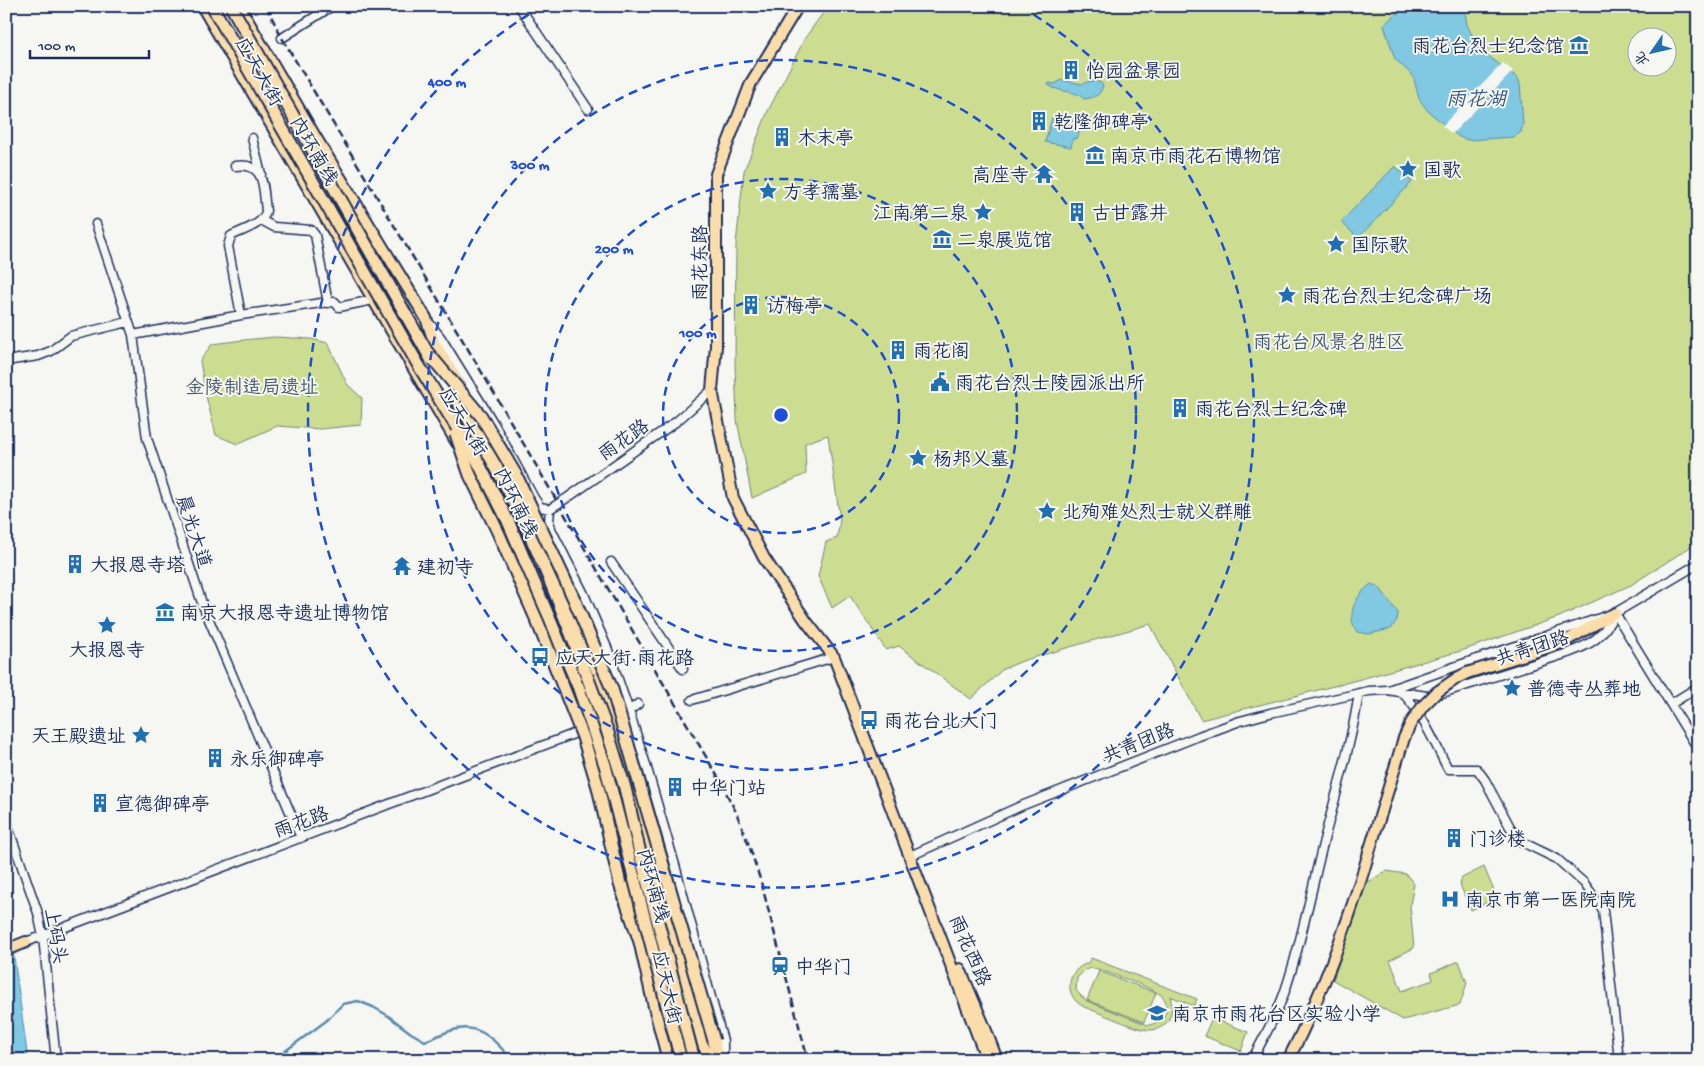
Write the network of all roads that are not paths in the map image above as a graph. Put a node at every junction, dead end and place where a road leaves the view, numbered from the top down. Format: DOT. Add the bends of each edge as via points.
graph roads {
  1 [pos="202,6"];
  2 [pos="212,6"];
  3 [pos="231,6"];
  4 [pos="239,6"];
  5 [pos="332,6"];
  6 [pos="519,6"];
  7 [pos="798,6"];
  8 [pos="282,38"];
  9 [pos="588,109"];
  10 [pos="252,138"];
  11 [pos="234,166"];
  12 [pos="261,176"];
  13 [pos="261,220"];
  14 [pos="96,224"];
  15 [pos="403,281"];
  16 [pos="373,300"];
  17 [pos="328,303"];
  18 [pos="241,315"];
  19 [pos="426,318"];
  20 [pos="128,322"];
  21 [pos="132,334"];
  22 [pos="428,353"];
  23 [pos="6,361"];
  24 [pos="712,390"];
  25 [pos="452,418"];
  26 [pos="550,509"];
  27 [pos="611,562"];
  28 [pos="1698,564"];
  29 [pos="1615,614"];
  30 [pos="834,657"];
  31 [pos="683,669"];
  32 [pos="1698,687"];
  33 [pos="1387,690"];
  34 [pos="1400,691"];
  35 [pos="1360,693"];
  36 [pos="692,700"];
  37 [pos="638,704"];
  38 [pos="1671,704"];
  39 [pos="629,711"];
  40 [pos="614,722"];
  41 [pos="586,729"];
  42 [pos="1698,749"];
  43 [pos="6,821"];
  44 [pos="301,838"];
  45 [pos="910,856"];
  46 [pos="43,936"];
  47 [pos="639,939"];
  48 [pos="26,942"];
  49 [pos="6,950"];
  50 [pos="56,1060"];
  51 [pos="668,1060"];
  52 [pos="682,1060"];
  53 [pos="694,1060"];
  54 [pos="710,1060"];
  55 [pos="717,1060"];
  56 [pos="723,1060"];
  57 [pos="987,1060"];
  58 [pos="997,1060"];
  59 [pos="1252,1060"];
  60 [pos="1288,1060"];
  61 [pos="1619,1060"];
  1 -- 16 [label="main road, 应天大街"];
  2 -- 25 [label="highway, 内环南线, bridge"];
  3 -- 22 [label="highway, 内环南线, bridge"];
  4 -- 15 [label="main road, 应天大街"];
  5 -- 8 [label="street"];
  6 -- 9 [label="street"];
  7 -- 24 [label="main road, 雨花东路" via="751,83 716,174 716,346"];
  10 -- 12 [label="street"];
  11 -- 12 [label="street" via="244,164"];
  12 -- 13 [label="street" via="266,211"];
  13 -- 17 [label="street" via="274,228 311,230 315,235"];
  13 -- 18 [label="street" via="231,236 228,246"];
  14 -- 20 [label="street, 晨光大道"];
  15 -- 16 [label="main road"];
  15 -- 19 [label="main road, 应天大街"];
  16 -- 17 [label="street" via="339,308 335,302"];
  16 -- 41 [label="main road, 应天大街" via="480,481 542,616"];
  17 -- 18 [label="street"];
  18 -- 21 [label="street"];
  19 -- 26 [label="street, 应天大街" via="494,424 534,498 540,507"];
  19 -- 40 [label="main road, 应天大街" via="434,342 531,521 604,687"];
  20 -- 21 [label="street, 晨光大道"];
  20 -- 23 [label="street" via="71,336 38,356"];
  21 -- 44 [label="street, 晨光大道" via="147,438 199,594"];
  22 -- 53 [label="highway, 内环南线, bridge" via="507,487 564,615 625,788"];
  22 -- 55 [label="highway, bridge" via="481,416 516,475 612,689"];
  24 -- 26 [label="street, 雨花路, bridge" via="677,421"];
  24 -- 30 [label="main road, 雨花东路" via="733,498 764,558"];
  25 -- 47 [label="highway, bridge" via="470,475 538,623 583,737 620,884"];
  25 -- 52 [label="highway, 内环南线, bridge" via="508,521 578,686 605,765"];
  26 -- 39 [label="street, 应天大街" via="552,531 608,650"];
  27 -- 31 [label="street"];
  28 -- 29 [label="street, 共青团路"];
  29 -- 33 [label="street, 共青团路"];
  29 -- 34 [label="street, 共青团路" via="1601,636 1568,653 1436,695"];
  29 -- 38 [label="street"];
  29 -- 60 [label="main road, bridge" via="1562,643 1467,673 1447,684 1423,706 1404,738 1354,904"];
  30 -- 36 [label="street"];
  30 -- 45 [label="main road, 雨花西路"];
  32 -- 38 [label="street"];
  33 -- 34 [label="street, 共青团路"];
  33 -- 35 [label="street, 共青团路"];
  34 -- 61 [label="street" via="1416,710 1448,769 1477,768 1518,840 1557,859 1584,884 1603,910"];
  35 -- 45 [label="street, 共青团路" via="1240,721 1021,806"];
  35 -- 59 [label="street" via="1298,952 1274,1019"];
  37 -- 39 [label="street"];
  38 -- 42 [label="street"];
  39 -- 40 [label="street"];
  39 -- 56 [label="street, 应天大街" via="723,1041"];
  40 -- 41 [label="street, 雨花路"];
  40 -- 54 [label="main road, 应天大街" via="703,1045"];
  41 -- 44 [label="street, 雨花路"];
  41 -- 47 [label="main road, 应天大街"];
  43 -- 46 [label="street, 上码头" via="38,912"];
  44 -- 46 [label="street, 雨花路"];
  45 -- 57 [label="main road, 雨花西路"];
  45 -- 58 [label="main road, 雨花西路"];
  46 -- 48 [label="street, 雨花路"];
  46 -- 50 [label="street, 上码头"];
  47 -- 51 [label="main road, 应天大街"];
  48 -- 49 [label="main road"];
}
